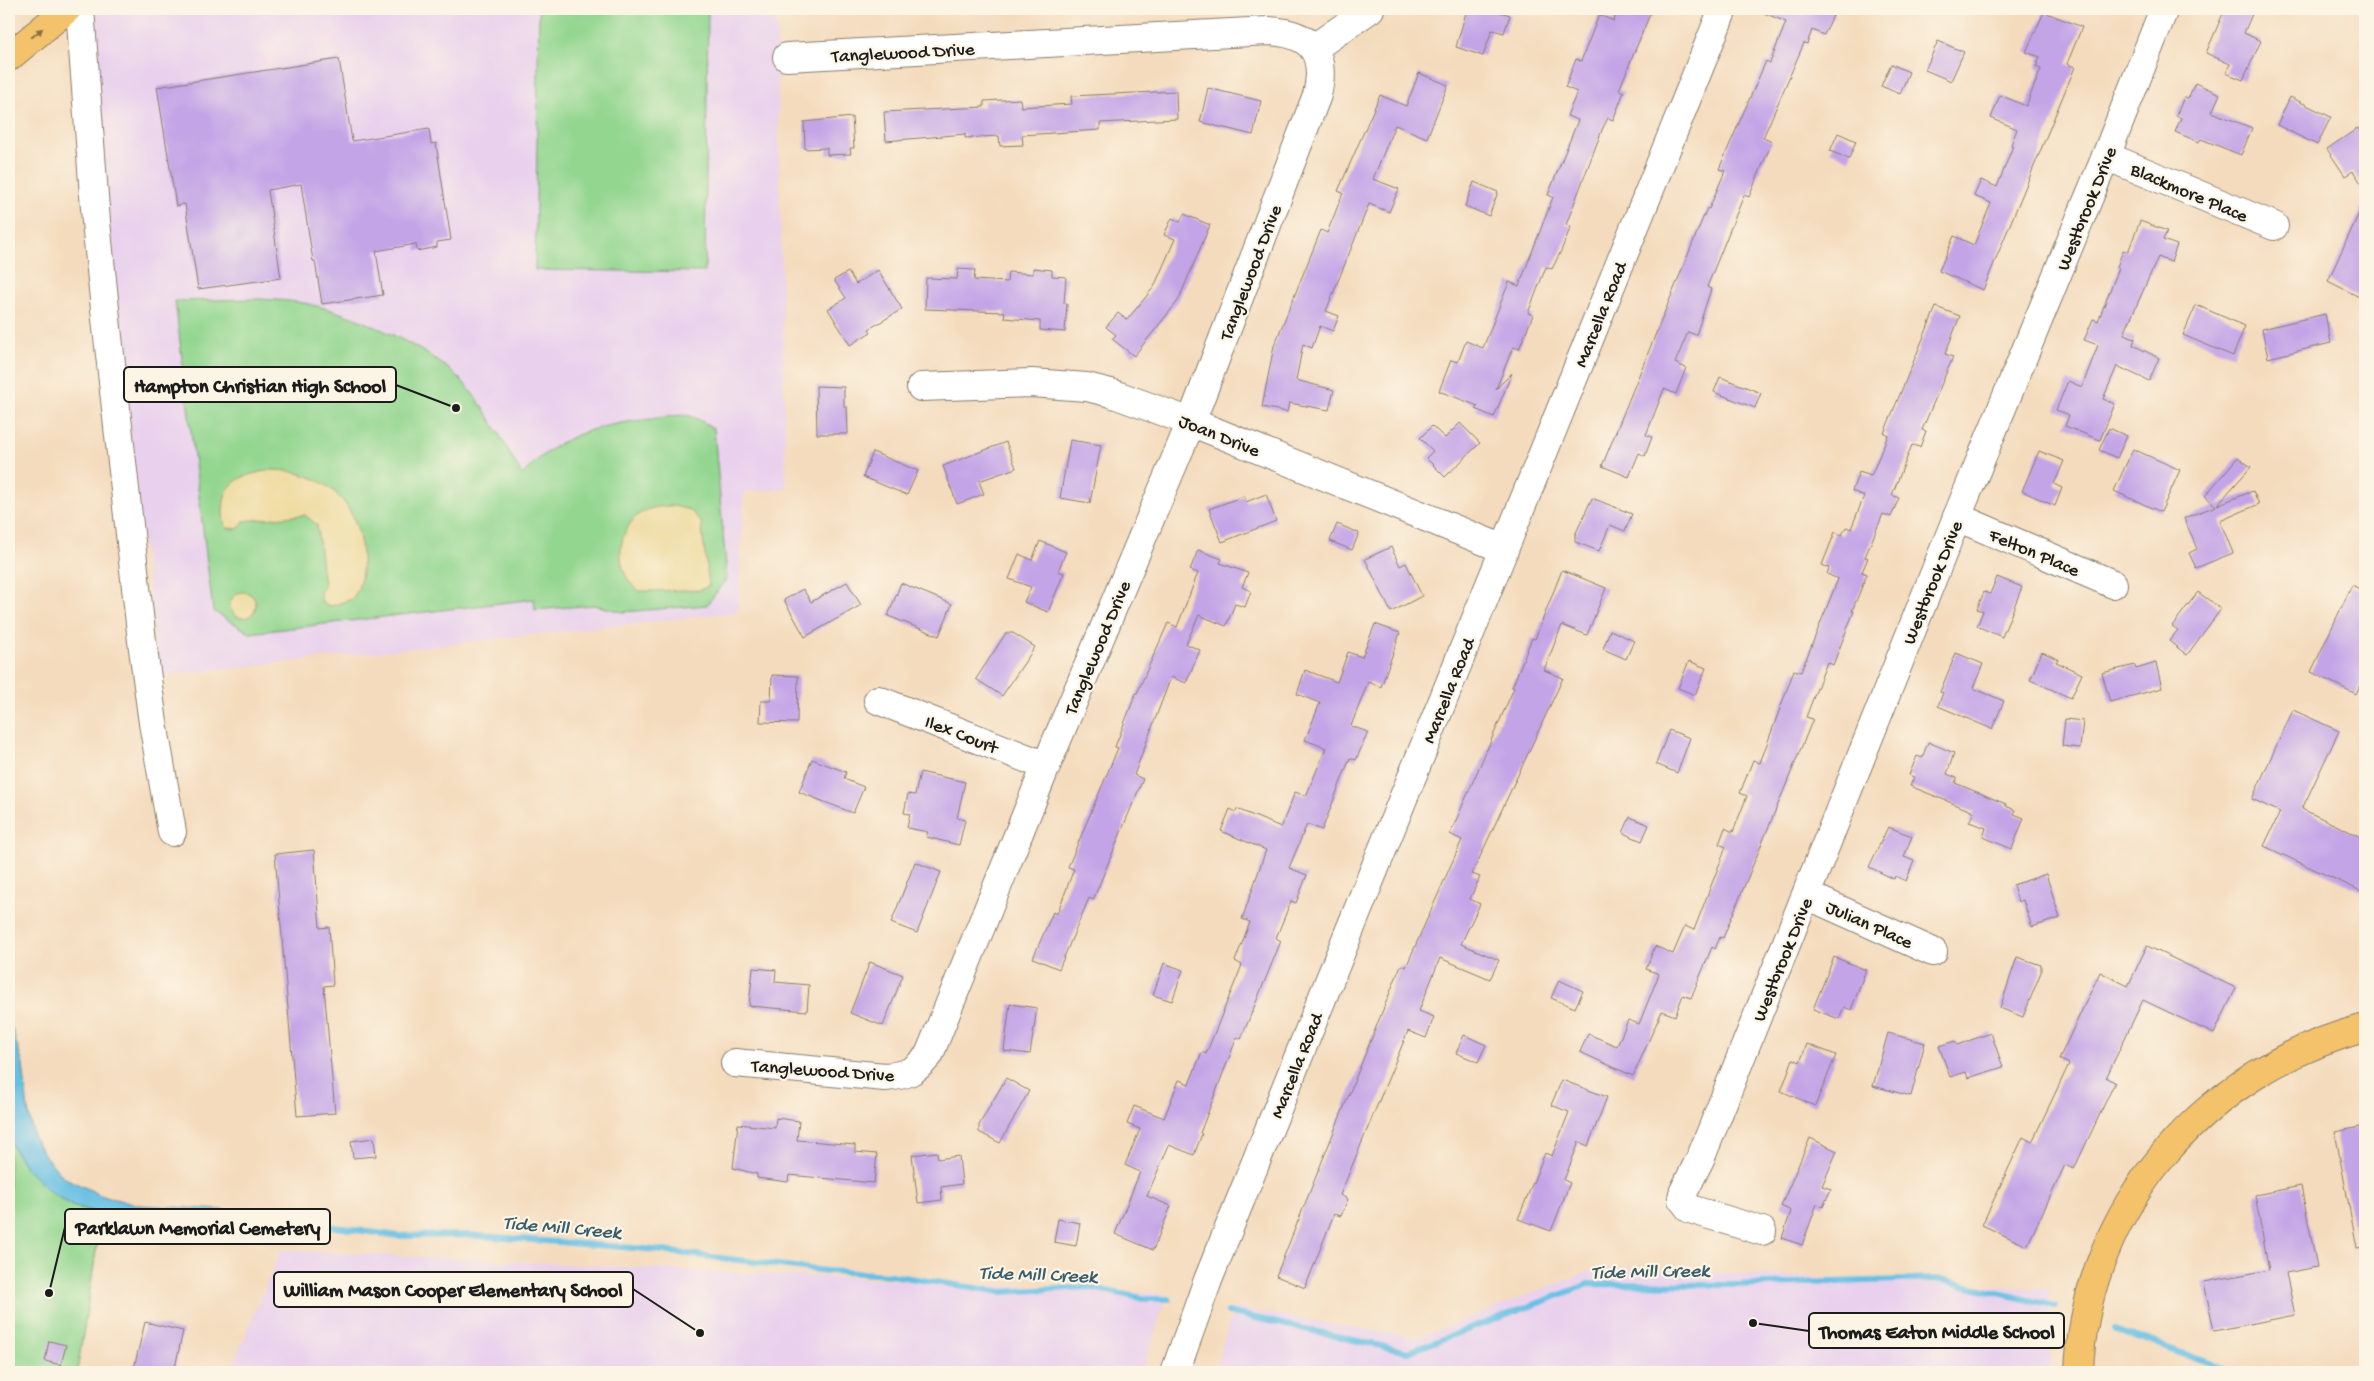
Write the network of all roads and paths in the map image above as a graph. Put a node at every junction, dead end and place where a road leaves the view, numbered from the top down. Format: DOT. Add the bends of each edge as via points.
graph roads {
  1 [pos="67,9"];
  2 [pos="80,9"];
  3 [pos="1370,9"];
  4 [pos="1723,9"];
  5 [pos="2164,9"];
  6 [pos="1314,48"];
  7 [pos="9,57"];
  8 [pos="787,57"];
  9 [pos="2106,156"];
  10 [pos="2274,226"];
  11 [pos="921,387"];
  12 [pos="1191,422"];
  13 [pos="1957,517"];
  14 [pos="1504,549"];
  15 [pos="2112,584"];
  16 [pos="878,700"];
  17 [pos="1046,766"];
  18 [pos="172,832"];
  19 [pos="1807,895"];
  20 [pos="1933,952"];
  21 [pos="2365,1028"];
  22 [pos="735,1063"];
  23 [pos="1762,1231"];
  24 [pos="1174,1372"];
  25 [pos="2079,1372"];
  7 -- 1 [label="main road, one-way"];
  2 -- 18 [label="street" via="106,328 145,664"];
  3 -- 6 [label="street"];
  4 -- 14 [label="street, Marcella Road"];
  5 -- 9 [label="street, Westbrook Drive"];
  6 -- 8 [label="street, Tanglewood Drive" via="1303,38 1268,31"];
  6 -- 12 [label="street, Tanglewood Drive" via="1320,63 1321,80 1317,95"];
  9 -- 10 [label="street, Blackmore Place"];
  9 -- 13 [label="street, Westbrook Drive"];
  11 -- 12 [label="street, Joan Drive" via="1032,382 1086,387 1112,393"];
  12 -- 14 [label="street, Joan Drive"];
  12 -- 17 [label="street, Tanglewood Drive"];
  13 -- 15 [label="street, Felton Place"];
  13 -- 19 [label="street, Westbrook Drive"];
  14 -- 24 [label="street, Marcella Road" via="1208,1280"];
  16 -- 17 [label="street, Ilex Court"];
  17 -- 22 [label="street, Tanglewood Drive" via="939,1034 917,1069 903,1076 885,1077"];
  19 -- 20 [label="street, Julian Place"];
  19 -- 23 [label="street, Westbrook Drive" via="1682,1199 1690,1209"];
  21 -- 25 [label="main road" via="2309,1045 2284,1058 2239,1085 2182,1132 2150,1174 2111,1236 2088,1301"];
}
